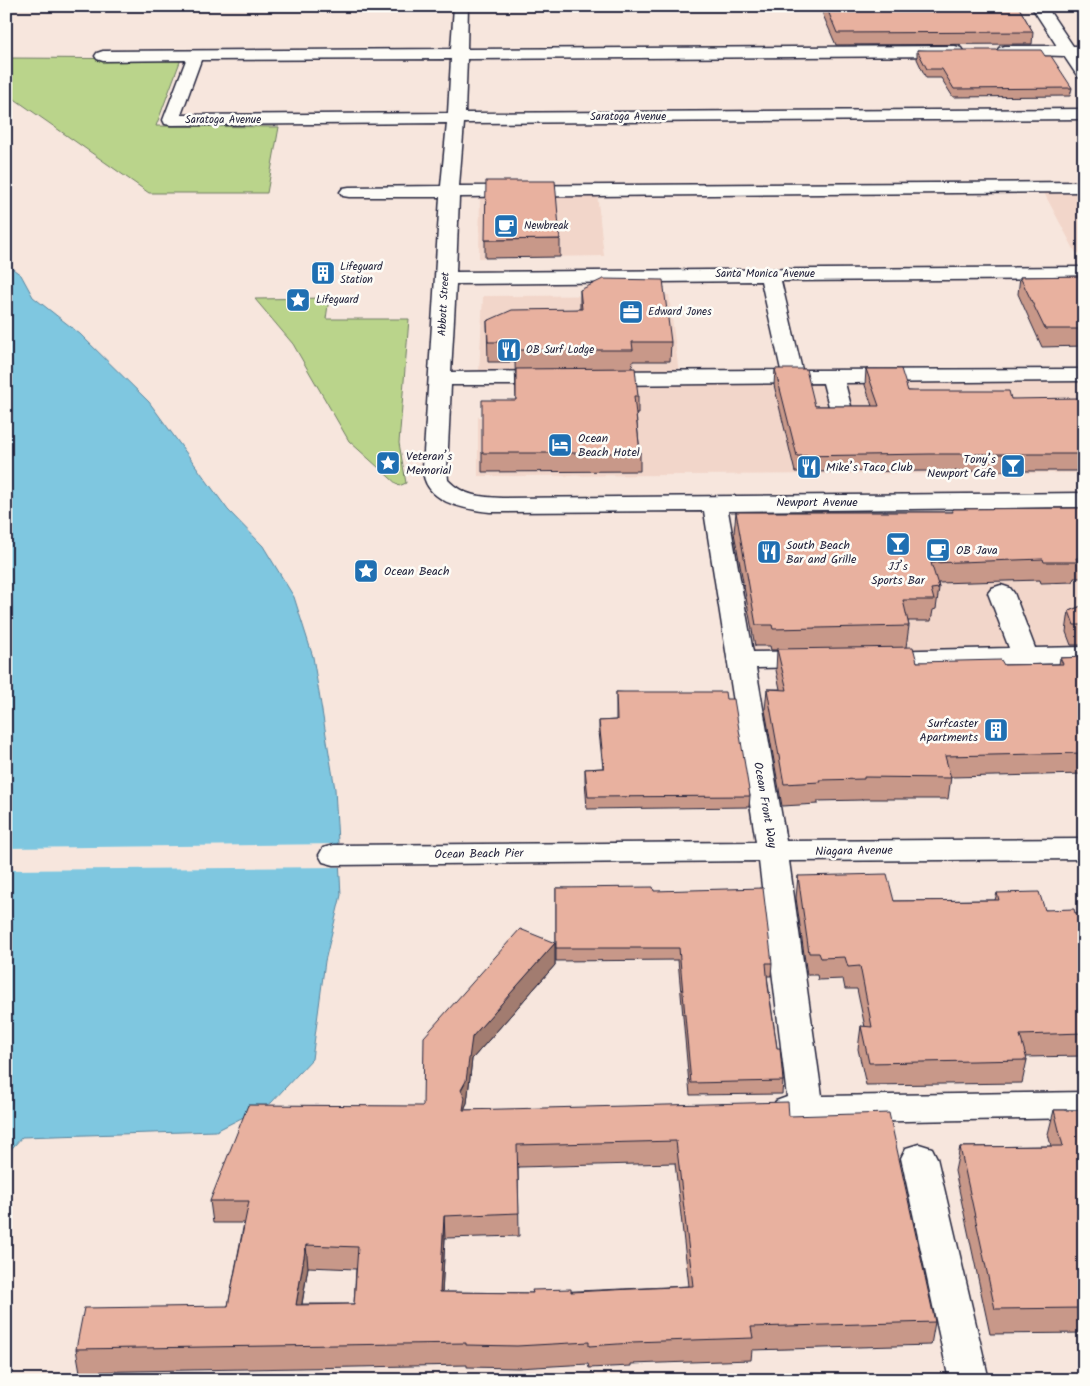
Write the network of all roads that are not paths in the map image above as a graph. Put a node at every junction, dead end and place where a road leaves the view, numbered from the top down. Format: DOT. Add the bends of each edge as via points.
graph roads {
  1 [pos="461,6"];
  2 [pos="1038,6"];
  3 [pos="970,51"];
  4 [pos="990,51"];
  5 [pos="1076,51"];
  6 [pos="458,54"];
  7 [pos="103,56"];
  8 [pos="195,56"];
  9 [pos="1084,74"];
  10 [pos="1084,114"];
  11 [pos="456,118"];
  12 [pos="1084,187"];
  13 [pos="450,191"];
  14 [pos="348,192"];
  15 [pos="1084,273"];
  16 [pos="770,274"];
  17 [pos="446,278"];
  18 [pos="1084,375"];
  19 [pos="832,376"];
  20 [pos="793,377"];
  21 [pos="440,379"];
  22 [pos="841,410"];
  23 [pos="1084,500"];
  24 [pos="714,503"];
  25 [pos="550,505"];
  26 [pos="1001,593"];
  27 [pos="1084,655"];
  28 [pos="1026,656"];
  29 [pos="740,660"];
  30 [pos="1084,849"];
  31 [pos="773,852"];
  32 [pos="625,853"];
  33 [pos="334,856"];
  34 [pos="1084,1106"];
  35 [pos="757,1110"];
  36 [pos="806,1110"];
  37 [pos="919,1158"];
  38 [pos="969,1380"];
  1 -- 6 [label="street, Abbott Street"];
  2 -- 5 [label="street"];
  3 -- 6 [label="street"];
  4 -- 5 [label="street"];
  5 -- 9 [label="street"];
  6 -- 8 [label="street"];
  6 -- 11 [label="street, Abbott Street"];
  7 -- 8 [label="street"];
  8 -- 11 [label="street, Saratoga Avenue" via="171,120"];
  10 -- 11 [label="street, Saratoga Avenue"];
  11 -- 13 [label="street, Abbott Street"];
  12 -- 13 [label="street"];
  13 -- 14 [label="street"];
  13 -- 17 [label="street, Abbott Street"];
  15 -- 16 [label="street, Santa Monica Avenue"];
  16 -- 17 [label="street, Santa Monica Avenue"];
  16 -- 20 [label="street"];
  17 -- 21 [label="street, Abbott Street"];
  18 -- 19 [label="street"];
  19 -- 20 [label="street"];
  19 -- 22 [label="street"];
  20 -- 21 [label="street"];
  21 -- 25 [label="street, Abbott Street" via="436,482 446,493 463,500 503,506"];
  23 -- 24 [label="street, Newport Avenue"];
  24 -- 25 [label="street, Newport Avenue"];
  24 -- 29 [label="street, Ocean Front Way"];
  26 -- 28 [label="street"];
  27 -- 28 [label="street"];
  28 -- 29 [label="street"];
  29 -- 31 [label="street, Ocean Front Way"];
  30 -- 31 [label="street, Niagara Avenue"];
  31 -- 32 [label="street, Niagara Avenue"];
  31 -- 36 [label="street, Ocean Front Way"];
  32 -- 33 [label="street, Ocean Beach Pier"];
  34 -- 36 [label="street"];
  35 -- 36 [label="street"];
  37 -- 38 [label="street"];
}
